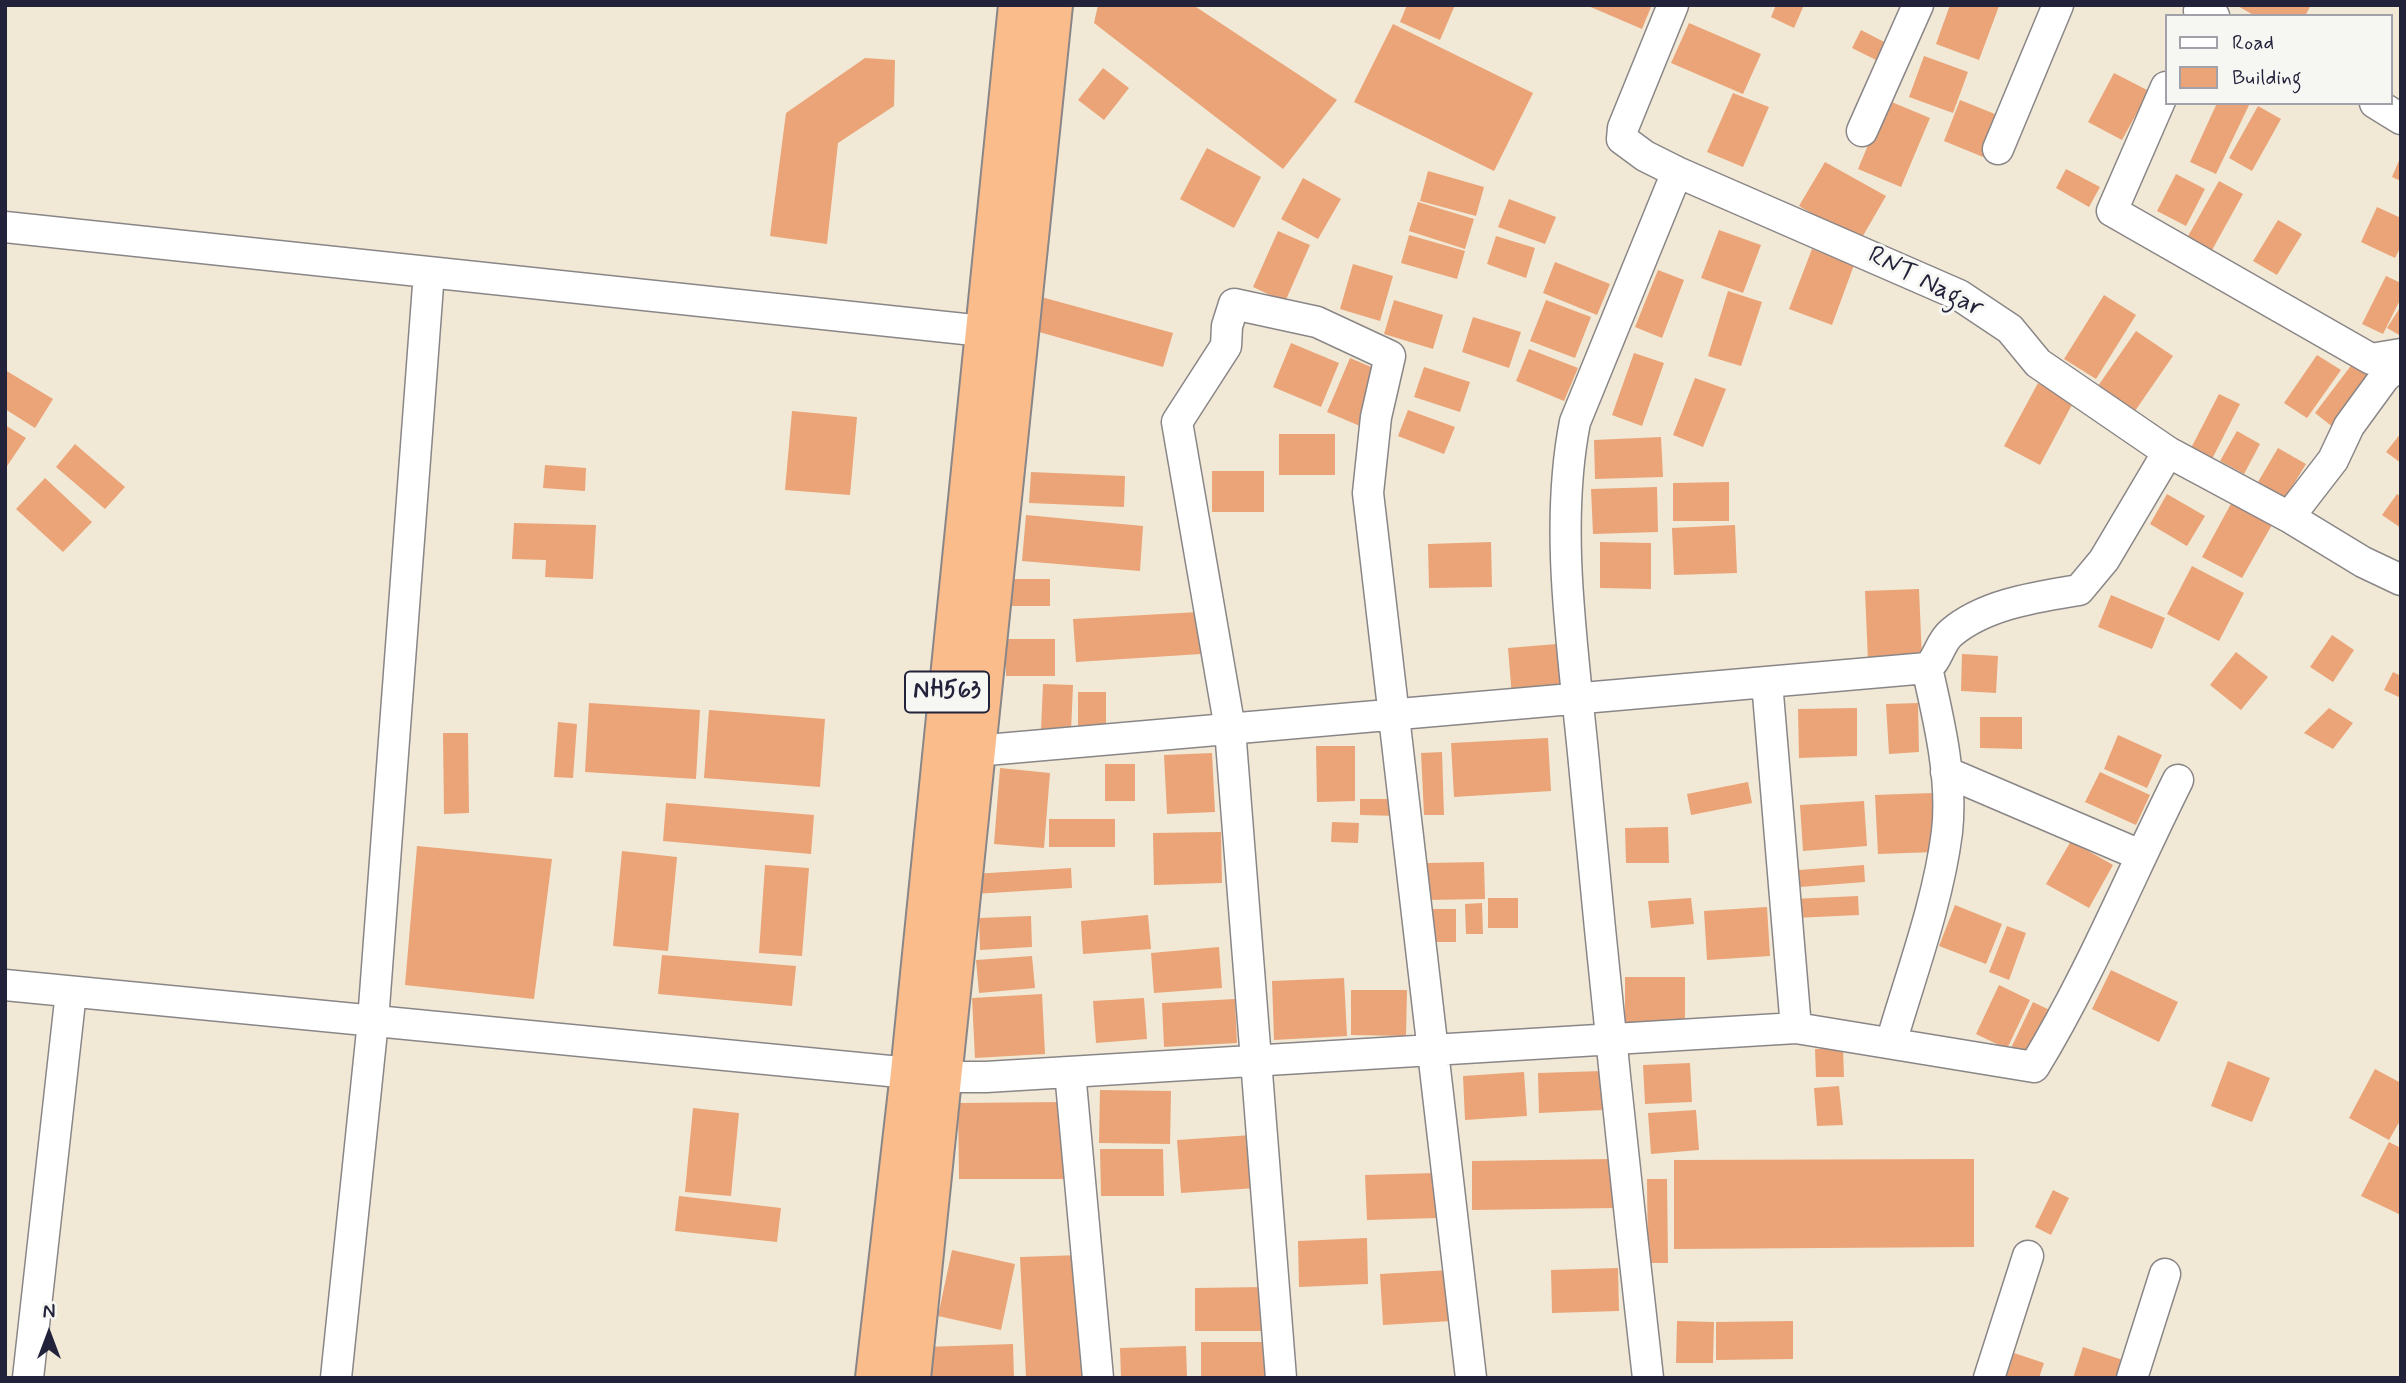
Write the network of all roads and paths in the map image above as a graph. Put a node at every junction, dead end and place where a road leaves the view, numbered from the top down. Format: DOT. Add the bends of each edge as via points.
graph roads {
  1 [pos="1018,5"];
  2 [pos="1053,5"];
  3 [pos="1674,5"];
  4 [pos="1918,5"];
  5 [pos="2058,5"];
  6 [pos="2164,92"];
  7 [pos="2378,105"];
  8 [pos="2401,119"];
  9 [pos="1862,131"];
  10 [pos="1998,149"];
  11 [pos="1677,172"];
  12 [pos="5,227"];
  13 [pos="429,272"];
  14 [pos="983,331"];
  15 [pos="2401,354"];
  16 [pos="2401,363"];
  17 [pos="2168,452"];
  18 [pos="2289,517"];
  19 [pos="2401,580"];
  20 [pos="1927,668"];
  21 [pos="1767,682"];
  22 [pos="1578,699"];
  23 [pos="1394,715"];
  24 [pos="1230,729"];
  25 [pos="975,751"];
  26 [pos="1946,772"];
  27 [pos="2178,780"];
  28 [pos="2140,855"];
  29 [pos="5,985"];
  30 [pos="71,992"];
  31 [pos="373,1021"];
  32 [pos="1796,1028"];
  33 [pos="1610,1039"];
  34 [pos="1891,1043"];
  35 [pos="1433,1050"];
  36 [pos="1257,1060"];
  37 [pos="1070,1072"];
  38 [pos="926,1075"];
  39 [pos="2028,1256"];
  40 [pos="2165,1275"];
  41 [pos="28,1378"];
  42 [pos="336,1378"];
  43 [pos="875,1378"];
  44 [pos="911,1378"];
  45 [pos="1098,1378"];
  46 [pos="1281,1378"];
  47 [pos="1471,1378"];
  48 [pos="1648,1378"];
  49 [pos="1989,1378"];
  50 [pos="2132,1378"];
  1 -- 14 [label="highway, NH563"];
  2 -- 25 [label="highway, NH563"];
  3 -- 11 [label="street, RNT Nagar" via="1630,108 1622,139"];
  4 -- 9 [label="street"];
  5 -- 10 [label="street"];
  6 -- 15 [label="street" via="2112,211 2371,359"];
  7 -- 8 [label="street"];
  11 -- 17 [label="street, RNT Nagar" via="1959,295 2010,329 2038,363"];
  11 -- 22 [label="street" via="1575,422 1568,459 1567,523"];
  12 -- 13 [label="street"];
  13 -- 14 [label="street"];
  13 -- 31 [label="street"];
  14 -- 38 [label="highway, NH563"];
  16 -- 18 [label="street" via="2384,378 2349,426 2333,460"];
  17 -- 18 [label="street, RNT Nagar"];
  17 -- 20 [label="street" via="2104,560 2079,590 1983,613 1950,634"];
  18 -- 19 [label="street, RNT Nagar"];
  20 -- 21 [label="street"];
  20 -- 26 [label="street"];
  21 -- 22 [label="street"];
  21 -- 32 [label="street"];
  22 -- 23 [label="street"];
  22 -- 33 [label="street"];
  23 -- 24 [label="street"];
  23 -- 24 [label="street" via="1368,493 1376,417 1390,356 1317,322 1234,304 1226,346 1177,422"];
  23 -- 35 [label="street"];
  24 -- 25 [label="street"];
  24 -- 36 [label="street"];
  25 -- 38 [label="highway, NH563"];
  26 -- 28 [label="street"];
  26 -- 34 [label="street" via="1947,830 1936,887"];
  27 -- 28 [label="street"];
  28 -- 34 [label="street" via="2106,936 2034,1067"];
  29 -- 30 [label="street"];
  30 -- 31 [label="street"];
  30 -- 41 [label="street"];
  31 -- 38 [label="street"];
  31 -- 42 [label="street"];
  32 -- 33 [label="street"];
  32 -- 34 [label="street"];
  33 -- 35 [label="street"];
  33 -- 48 [label="street"];
  35 -- 36 [label="street"];
  35 -- 47 [label="street"];
  36 -- 37 [label="street"];
  36 -- 46 [label="street"];
  37 -- 38 [label="street"];
  37 -- 45 [label="street"];
  38 -- 43 [label="highway, NH563"];
  38 -- 44 [label="highway, NH563"];
  39 -- 49 [label="street"];
  40 -- 50 [label="street"];
}
